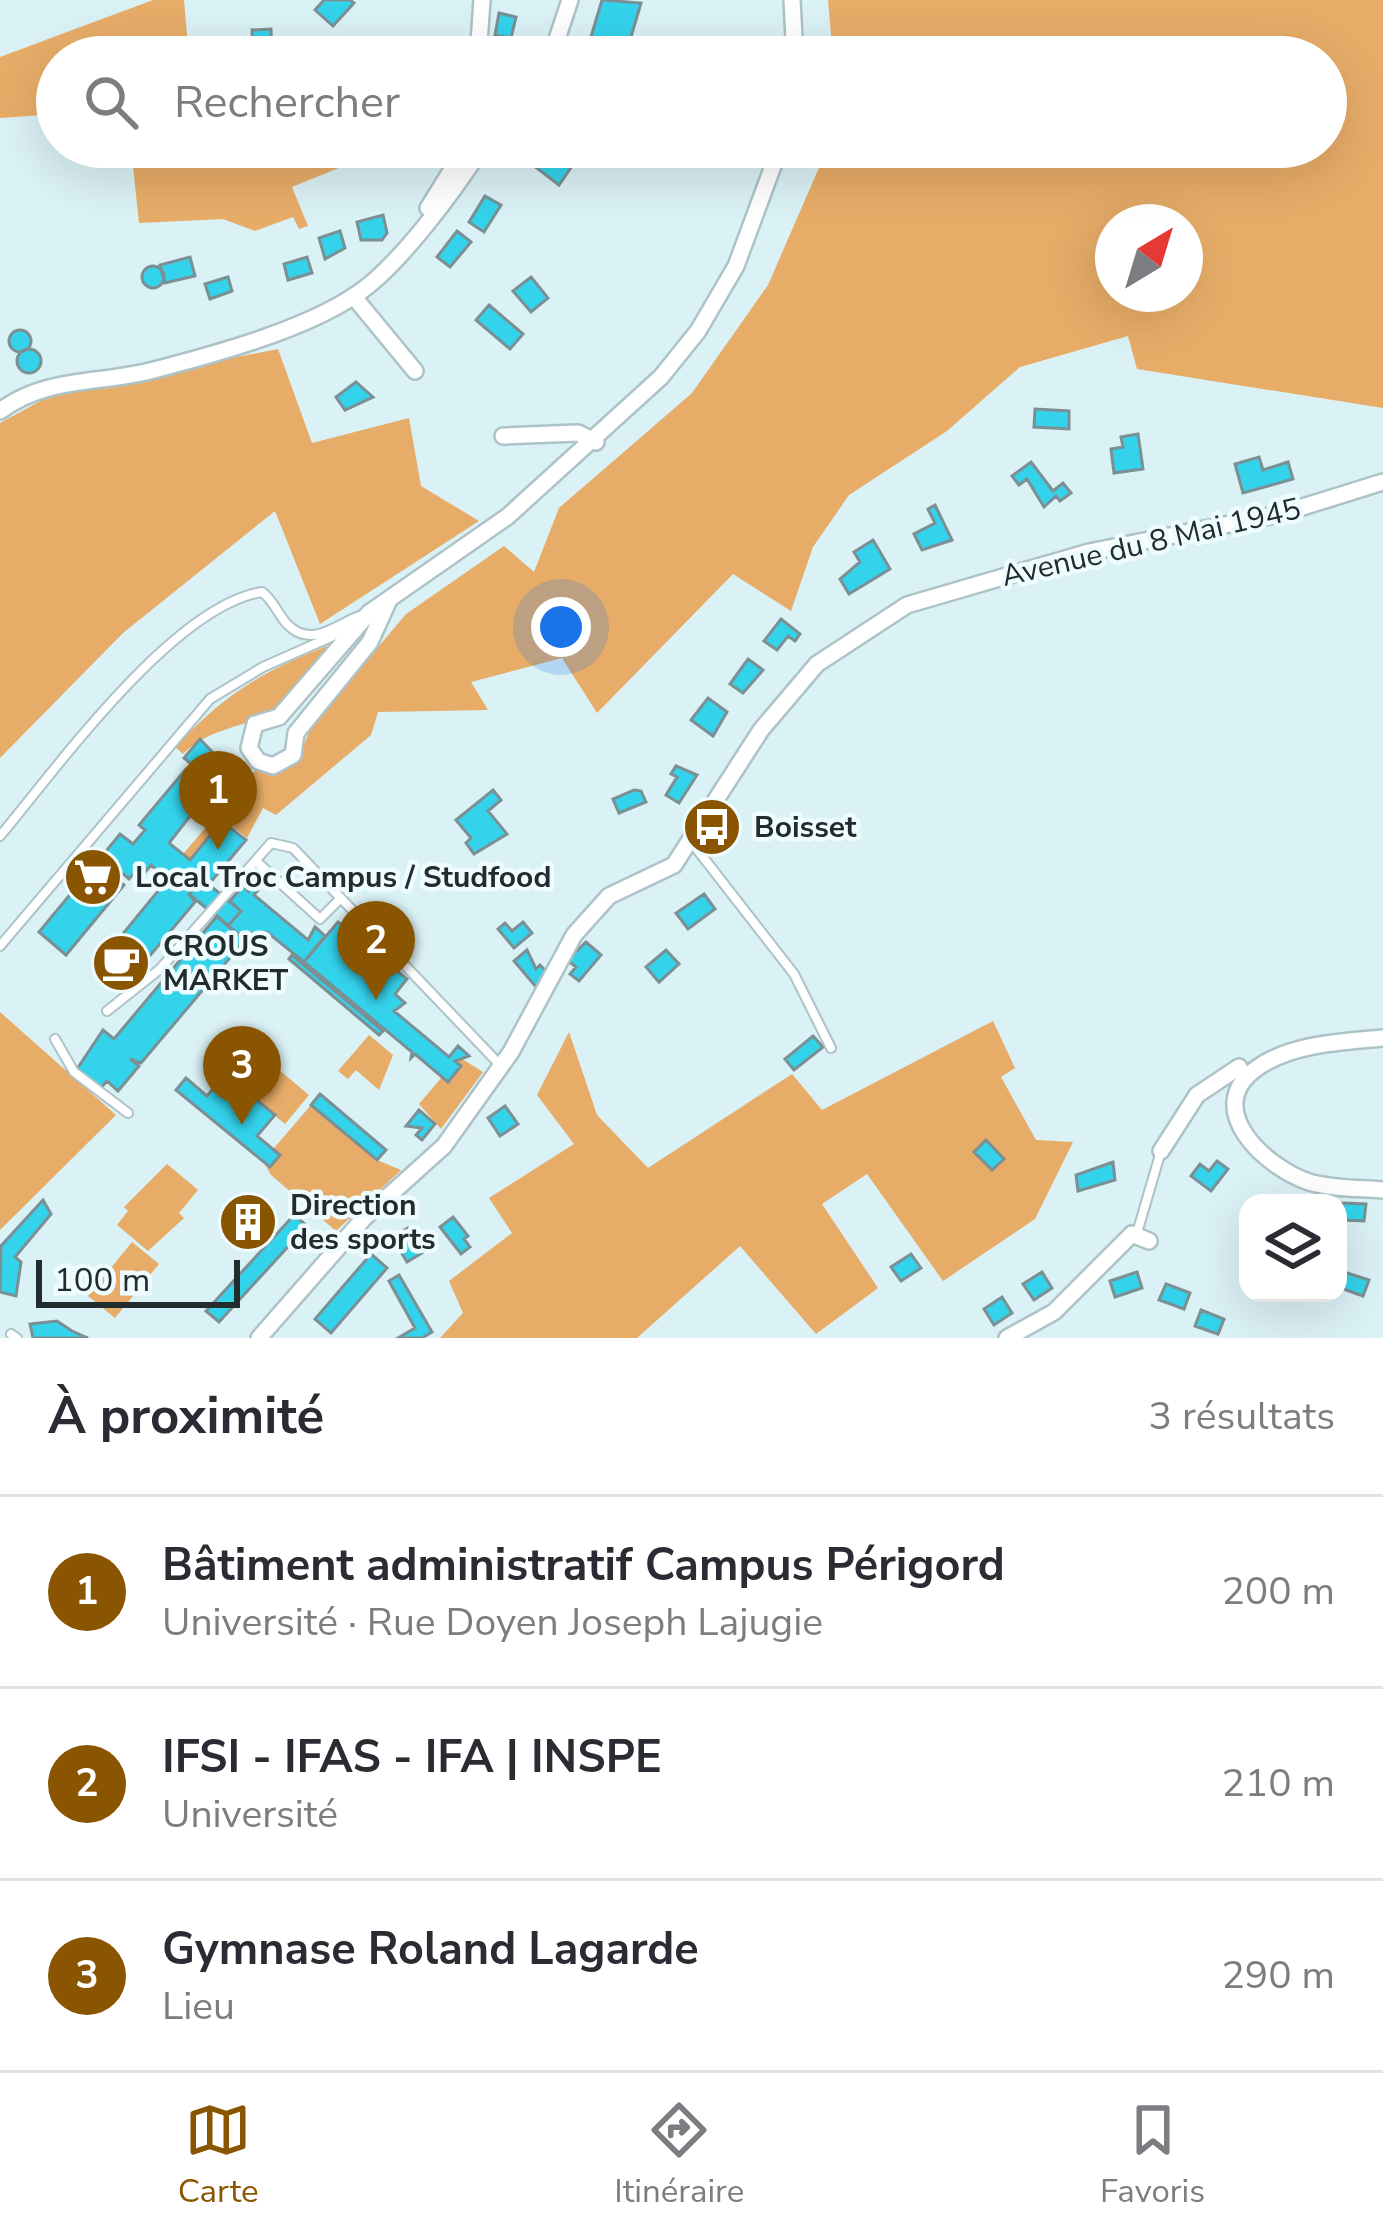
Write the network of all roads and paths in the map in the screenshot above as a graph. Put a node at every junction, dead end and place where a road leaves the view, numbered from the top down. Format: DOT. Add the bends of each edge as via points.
graph roads {
  1 [pos="482,0"];
  2 [pos="570,0"];
  3 [pos="792,0"];
  4 [pos="479,36"];
  5 [pos="558,36"];
  6 [pos="794,36"];
  7 [pos="453,168"];
  8 [pos="465,168"];
  9 [pos="773,168"];
  10 [pos="415,232"];
  11 [pos="354,296"];
  12 [pos="415,371"];
  13 [pos="0,411"];
  14 [pos="503,436"];
  15 [pos="596,442"];
  16 [pos="1383,482"];
  17 [pos="389,600"];
  18 [pos="369,613"];
  19 [pos="0,836"];
  20 [pos="692,842"];
  21 [pos="256,861"];
  22 [pos="341,898"];
  23 [pos="0,946"];
  24 [pos="107,1011"];
  25 [pos="1383,1038"];
  26 [pos="55,1039"];
  27 [pos="831,1048"];
  28 [pos="501,1066"];
  29 [pos="1239,1067"];
  30 [pos="128,1113"];
  31 [pos="1161,1151"];
  32 [pos="1383,1190"];
  33 [pos="1143,1237"];
  34 [pos="259,1338"];
  35 [pos="1007,1338"];
  1 -- 4 [label="street"];
  2 -- 5 [label="street"];
  3 -- 6 [label="street"];
  7 -- 10 [label="street"];
  8 -- 10 [label="street"];
  9 -- 15 [label="street" via="719,299 661,377"];
  10 -- 11 [label="street"];
  11 -- 12 [label="street"];
  11 -- 13 [label="street" via="148,372 51,385"];
  14 -- 15 [label="street" via="578,433"];
  15 -- 17 [label="street"];
  16 -- 20 [label="street, Avenue du 8 Mai 1945" via="907,605 817,664 761,730"];
  17 -- 18 [label="street"];
  17 -- 18 [label="street" via="370,642 296,733 292,755 273,766 258,761 248,739 255,724 279,717"];
  18 -- 19 [label="lane" via="307,635 289,626 269,596 254,592 164,649"];
  18 -- 23 [label="lane" via="210,699"];
  20 -- 27 [label="lane" via="794,974"];
  20 -- 28 [label="street, Avenue du 8 Mai 1945" via="661,876 595,909"];
  21 -- 22 [label="lane" via="271,843 293,848"];
  21 -- 22 [label="lane" via="320,919"];
  21 -- 24 [label="lane" via="160,969"];
  22 -- 28 [label="lane"];
  25 -- 32 [label="street" via="1325,1044 1257,1068 1235,1108 1248,1141 1303,1180"];
  26 -- 30 [label="lane" via="74,1072"];
  28 -- 34 [label="street, Avenue du 8 Mai 1945" via="460,1126 420,1158"];
  29 -- 31 [label="street" via="1197,1095"];
  31 -- 33 [label="lane"];
  33 -- 35 [label="street" via="1054,1312"];
}
